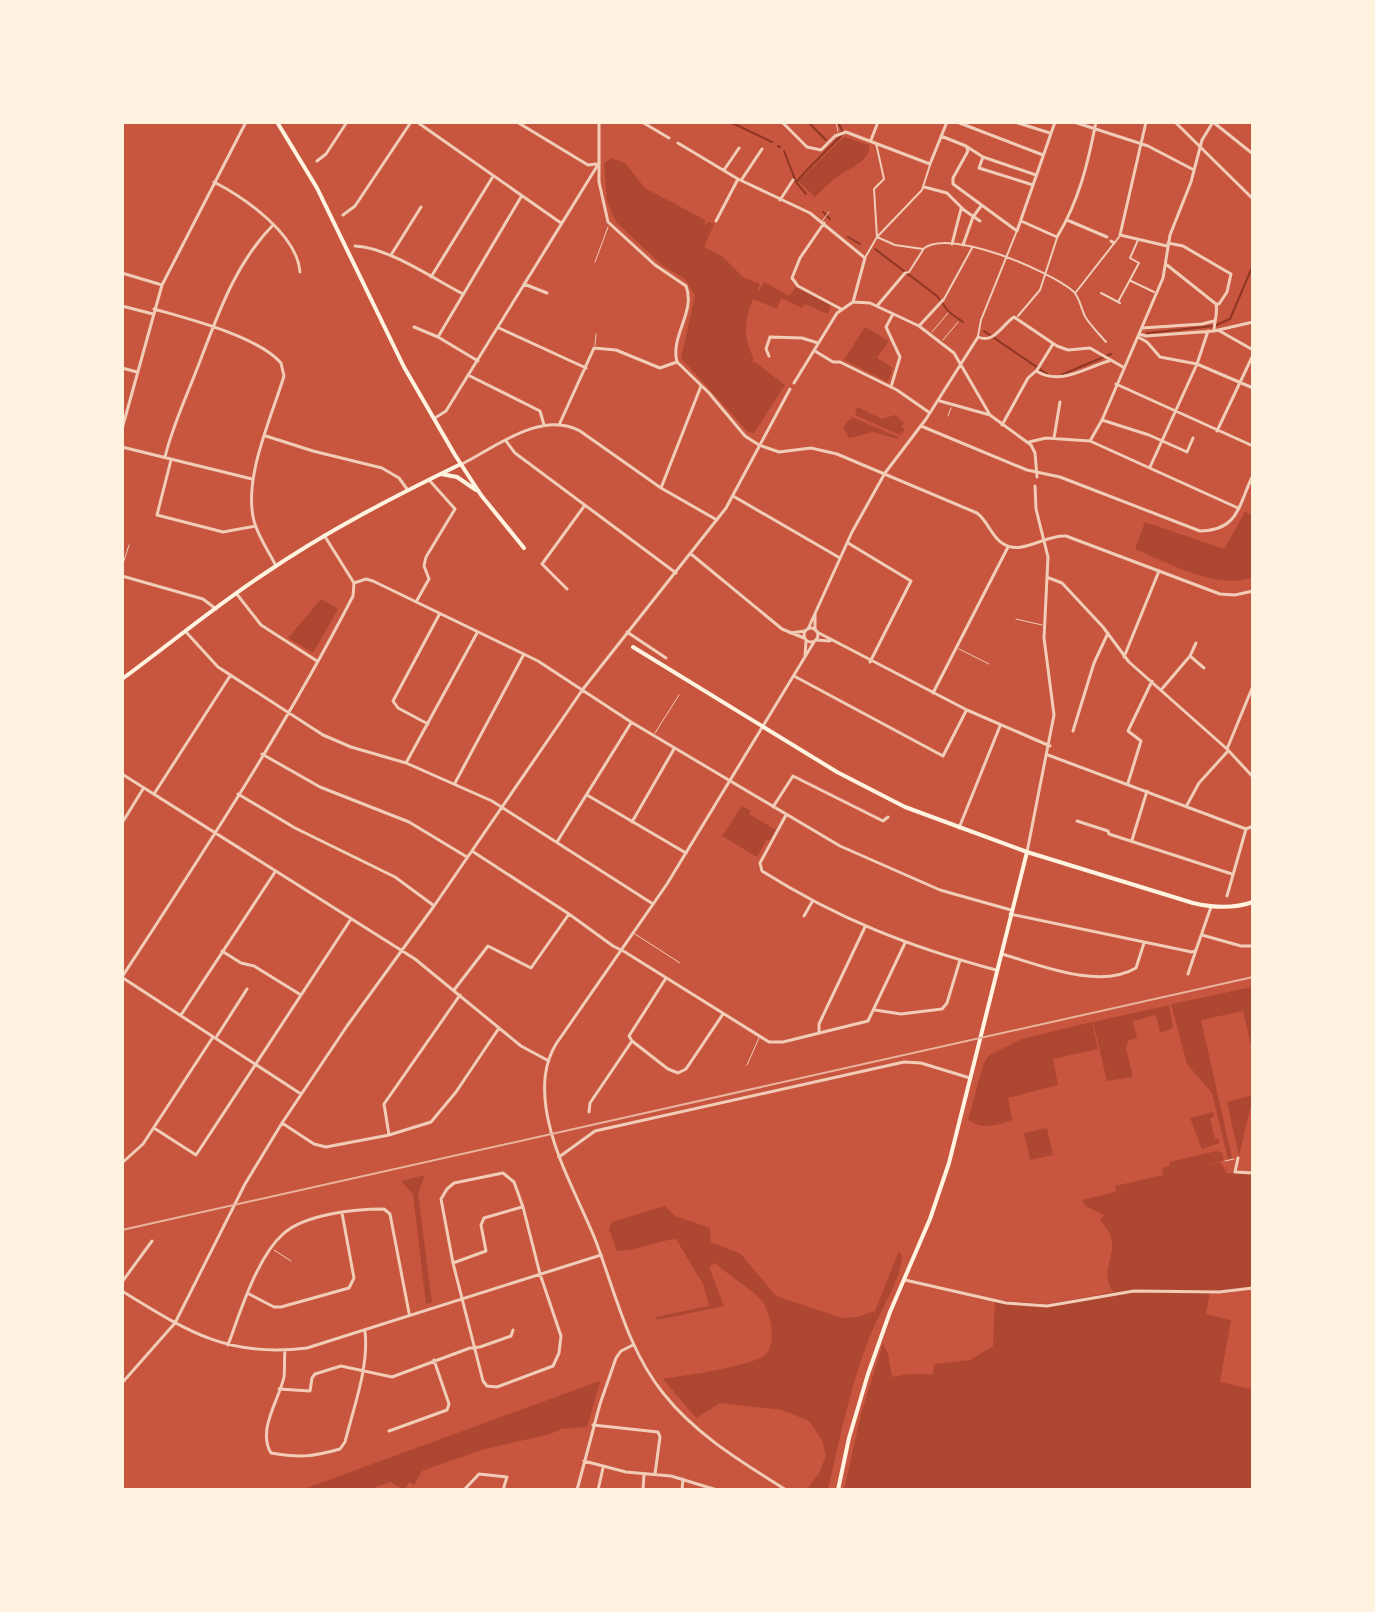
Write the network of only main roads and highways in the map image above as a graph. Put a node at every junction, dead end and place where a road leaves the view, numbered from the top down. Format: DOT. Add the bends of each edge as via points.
graph roads {
  1 [pos="277,122"];
  2 [pos="461,464"];
  3 [pos="441,474"];
  4 [pos="481,495"];
  5 [pos="524,548"];
  6 [pos="633,647"];
  7 [pos="122,679"];
  8 [pos="1027,852"];
  9 [pos="1253,902"];
  10 [pos="838,1490"];
  1 -- 2 [label="main road" via="317,188 404,367"];
  2 -- 3 [label="main road"];
  2 -- 4 [label="main road"];
  3 -- 4 [label="main road" via="457,477"];
  3 -- 7 [label="main road" via="324,535"];
  4 -- 5 [label="main road"];
  6 -- 8 [label="main road" via="869,790"];
  8 -- 9 [label="main road" via="1211,907"];
  8 -- 10 [label="main road" via="942,1187 860,1397"];
}
